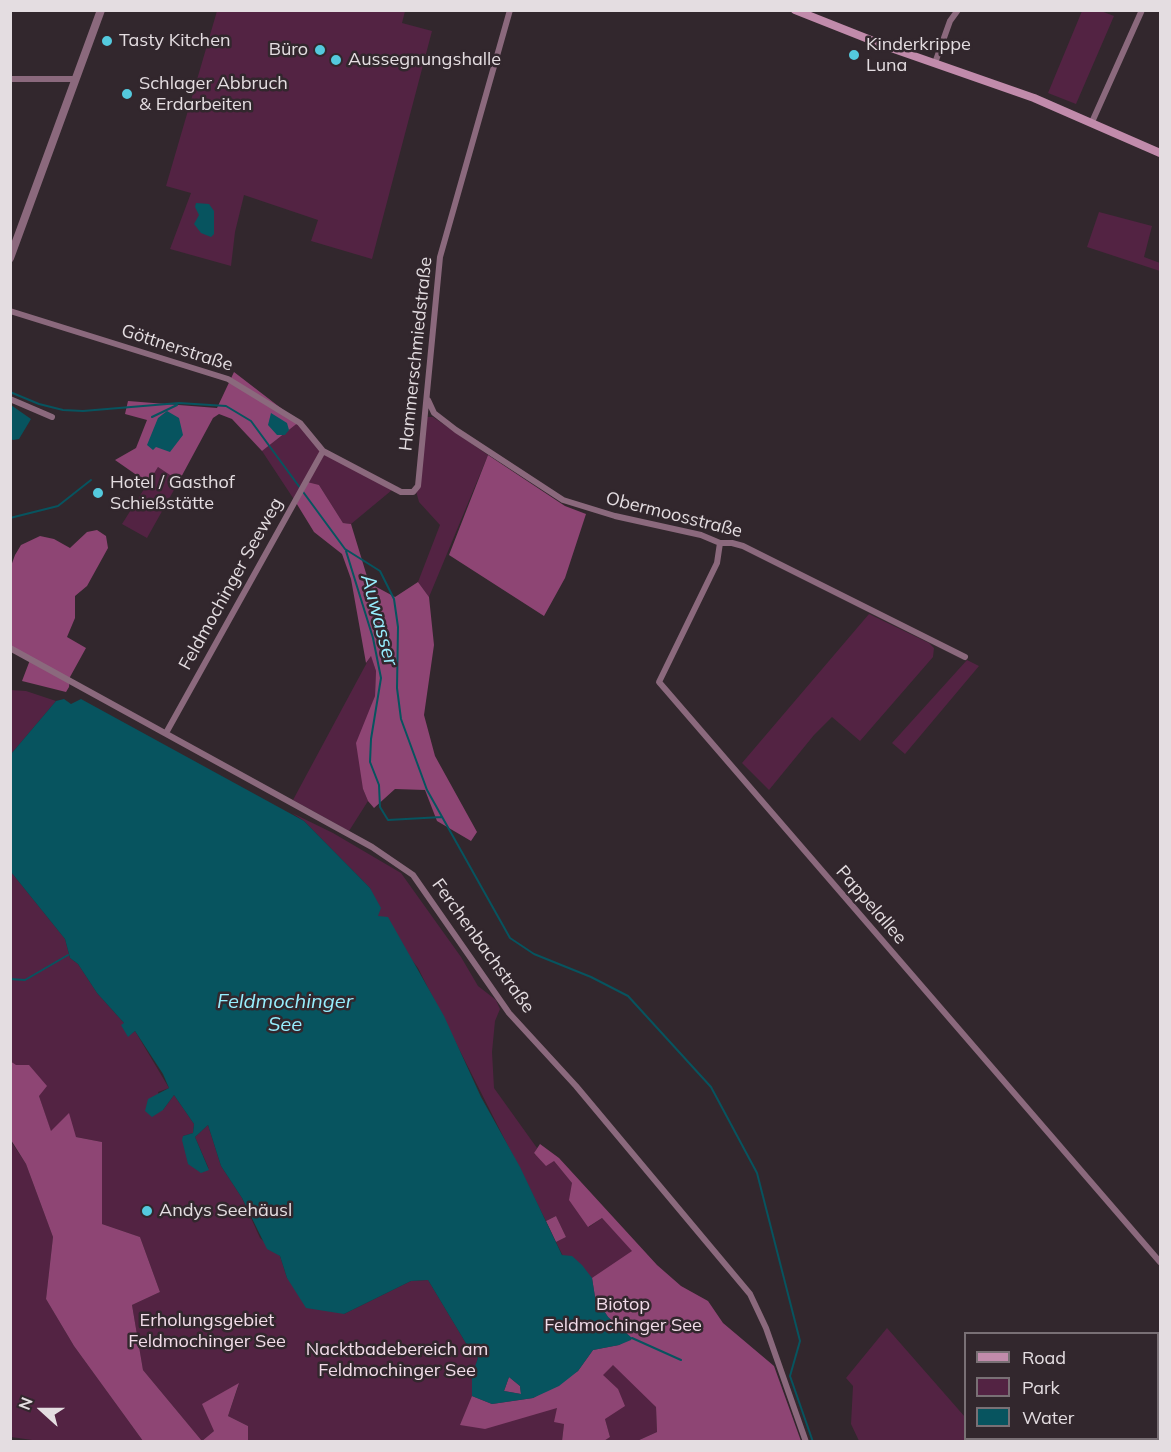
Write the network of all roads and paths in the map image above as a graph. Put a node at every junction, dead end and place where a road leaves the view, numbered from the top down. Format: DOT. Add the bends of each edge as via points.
graph roads {
  1 [pos="101,10"];
  2 [pos="795,10"];
  3 [pos="958,10"];
  4 [pos="1142,10"];
  5 [pos="509,11"];
  6 [pos="935,63"];
  7 [pos="10,79"];
  8 [pos="75,79"];
  9 [pos="1092,122"];
  10 [pos="1161,153"];
  11 [pos="10,258"];
  12 [pos="10,311"];
  13 [pos="427,397"];
  14 [pos="10,399"];
  15 [pos="52,417"];
  16 [pos="324,451"];
  17 [pos="413,492"];
  18 [pos="720,543"];
  19 [pos="10,648"];
  20 [pos="964,657"];
  21 [pos="166,733"];
  22 [pos="1161,1262"];
  23 [pos="806,1442"];
  1 -- 8 [label="street"];
  2 -- 6 [label="main road"];
  3 -- 6 [label="street"];
  4 -- 9 [label="street"];
  5 -- 13 [label="street, Hammerschmiedstraße" via="440,257"];
  6 -- 9 [label="main road" via="1005,86"];
  7 -- 8 [label="street"];
  8 -- 11 [label="street"];
  9 -- 10 [label="main road"];
  12 -- 16 [label="street, Göttnerstraße" via="228,379 300,423"];
  13 -- 17 [label="street, Hammerschmiedstraße" via="418,486"];
  13 -- 18 [label="street, Obermoosstraße" via="434,413 456,430 563,500"];
  14 -- 15 [label="street"];
  16 -- 17 [label="street, Göttnerstraße" via="401,492"];
  16 -- 21 [label="street, Feldmochinger Seeweg"];
  18 -- 20 [label="street, Obermoosstraße" via="743,546"];
  18 -- 22 [label="street, Pappelallee" via="717,564 659,682"];
  19 -- 21 [label="street, Ferchenbachstraße"];
  21 -- 23 [label="street, Ferchenbachstraße" via="387,856 413,875 509,1013 576,1086 750,1294"];
}
